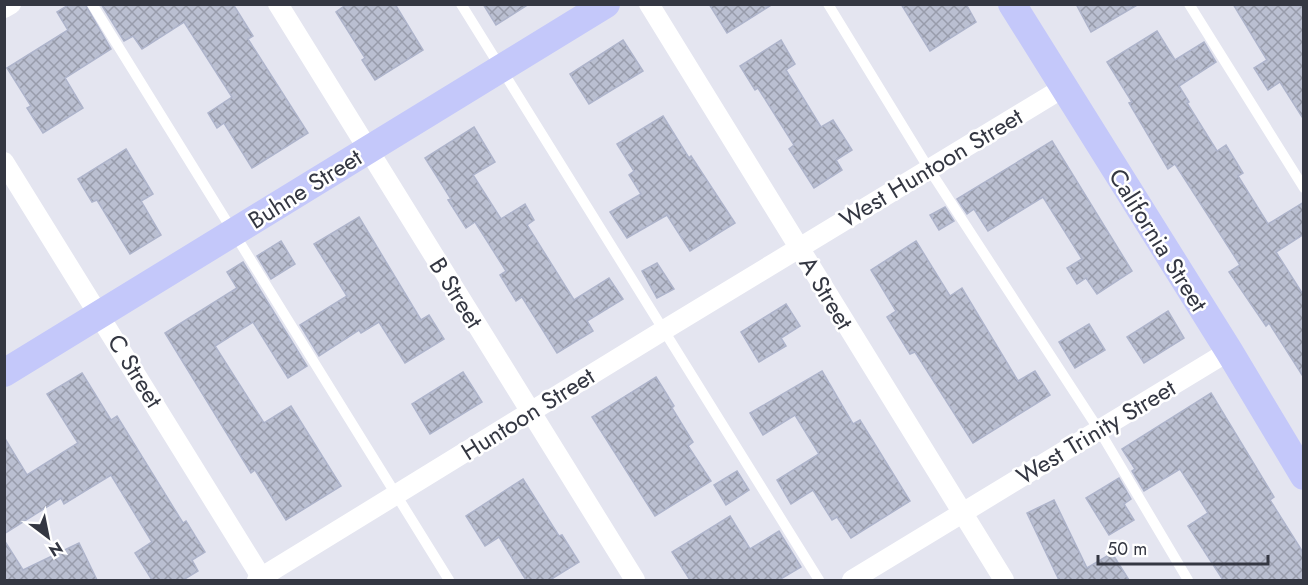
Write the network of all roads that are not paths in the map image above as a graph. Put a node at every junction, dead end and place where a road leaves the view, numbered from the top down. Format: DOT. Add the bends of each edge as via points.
graph roads {
  1 [pos="11,4"];
  2 [pos="93,4"];
  3 [pos="278,4"];
  4 [pos="461,4"];
  5 [pos="606,4"];
  6 [pos="649,4"];
  7 [pos="828,4"];
  8 [pos="1012,4"];
  9 [pos="1189,4"];
  10 [pos="4,9"];
  11 [pos="500,69"];
  12 [pos="1063,88"];
  13 [pos="367,150"];
  14 [pos="4,162"];
  15 [pos="930,169"];
  16 [pos="1304,188"];
  17 [pos="233,234"];
  18 [pos="800,249"];
  19 [pos="99,315"];
  20 [pos="664,330"];
  21 [pos="1229,351"];
  22 [pos="4,374"];
  23 [pos="530,412"];
  24 [pos="1099,430"];
  25 [pos="1304,476"];
  26 [pos="395,495"];
  27 [pos="963,513"];
  28 [pos="261,580"];
  29 [pos="449,580"];
  30 [pos="635,580"];
  31 [pos="819,580"];
  32 [pos="852,580"];
  33 [pos="1004,580"];
  34 [pos="1188,580"];
  1 -- 10 [label="street"];
  2 -- 17 [label="lane"];
  3 -- 13 [label="street, B Street"];
  4 -- 11 [label="lane"];
  5 -- 11 [label="street, Buhne Street"];
  6 -- 18 [label="street, A Street"];
  7 -- 15 [label="lane"];
  8 -- 12 [label="street, California Street"];
  9 -- 16 [label="lane"];
  11 -- 13 [label="street, Buhne Street"];
  11 -- 20 [label="lane"];
  12 -- 15 [label="street, West Huntoon Street"];
  12 -- 21 [label="street, California Street"];
  13 -- 17 [label="street, Buhne Street"];
  13 -- 23 [label="street, B Street"];
  14 -- 19 [label="street, C Street"];
  15 -- 18 [label="street, West Huntoon Street"];
  15 -- 24 [label="lane"];
  17 -- 19 [label="street, Buhne Street"];
  17 -- 26 [label="lane"];
  18 -- 20 [label="street, Huntoon Street"];
  18 -- 27 [label="street, A Street"];
  19 -- 22 [label="street, Buhne Street"];
  19 -- 28 [label="street, C Street"];
  20 -- 23 [label="street, Huntoon Street"];
  20 -- 31 [label="lane"];
  21 -- 24 [label="street, West Trinity Street"];
  21 -- 25 [label="street, California Street"];
  23 -- 26 [label="street, Huntoon Street"];
  23 -- 30 [label="street, B Street"];
  24 -- 27 [label="street, West Trinity Street"];
  24 -- 34 [label="lane"];
  26 -- 28 [label="street, Huntoon Street"];
  26 -- 29 [label="lane"];
  27 -- 32 [label="street, West Trinity Street"];
  27 -- 33 [label="street, A Street"];
}
